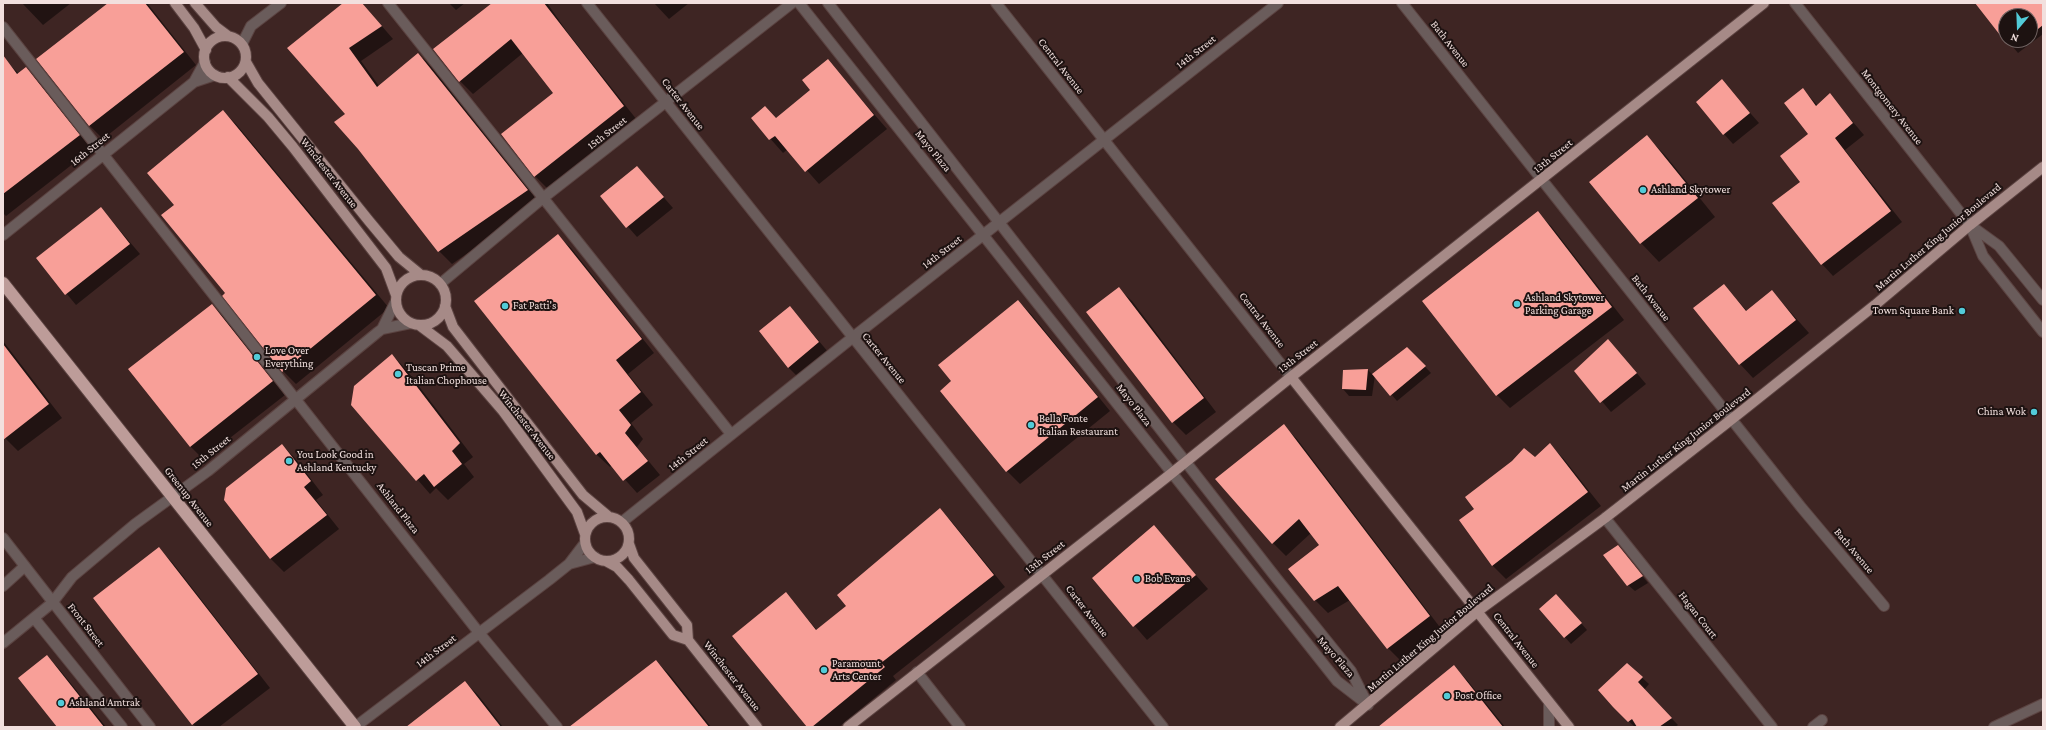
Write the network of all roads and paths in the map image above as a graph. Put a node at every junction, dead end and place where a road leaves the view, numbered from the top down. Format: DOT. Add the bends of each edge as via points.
graph roads {
  1 [pos="175,3"];
  2 [pos="195,3"];
  3 [pos="281,3"];
  4 [pos="388,3"];
  5 [pos="587,3"];
  6 [pos="792,3"];
  7 [pos="799,3"];
  8 [pos="828,3"];
  9 [pos="996,3"];
  10 [pos="1278,3"];
  11 [pos="1402,3"];
  12 [pos="1764,3"];
  13 [pos="1795,3"];
  14 [pos="3,27"];
  15 [pos="228,36"];
  16 [pos="242,44"];
  17 [pos="206,50"];
  18 [pos="205,62"];
  19 [pos="246,62"];
  20 [pos="215,75"];
  21 [pos="228,77"];
  22 [pos="194,82"];
  23 [pos="666,102"];
  24 [pos="1104,140"];
  25 [pos="103,153"];
  26 [pos="2043,167"];
  27 [pos="1542,180"];
  28 [pos="543,198"];
  29 [pos="1000,223"];
  30 [pos="1970,225"];
  31 [pos="984,235"];
  32 [pos="3,236"];
  33 [pos="421,275"];
  34 [pos="3,283"];
  35 [pos="440,284"];
  36 [pos="396,299"];
  37 [pos="2043,300"];
  38 [pos="445,306"];
  39 [pos="415,324"];
  40 [pos="382,329"];
  41 [pos="2043,332"];
  42 [pos="852,338"];
  43 [pos="1291,377"];
  44 [pos="296,398"];
  45 [pos="1732,419"];
  46 [pos="731,434"];
  47 [pos="1186,462"];
  48 [pos="1172,473"];
  49 [pos="172,497"];
  50 [pos="608,516"];
  51 [pos="1605,518"];
  52 [pos="622,522"];
  53 [pos="3,538"];
  54 [pos="585,538"];
  55 [pos="629,544"];
  56 [pos="595,557"];
  57 [pos="606,561"];
  58 [pos="569,564"];
  59 [pos="25,566"];
  60 [pos="1042,574"];
  61 [pos="3,586"];
  62 [pos="52,603"];
  63 [pos="1884,606"];
  64 [pos="1478,611"];
  65 [pos="34,618"];
  66 [pos="480,634"];
  67 [pos="688,640"];
  68 [pos="3,643"];
  69 [pos="917,672"];
  70 [pos="1549,703"];
  71 [pos="2043,704"];
  72 [pos="1368,705"];
  73 [pos="1822,720"];
  74 [pos="122,727"];
  75 [pos="150,727"];
  76 [pos="355,727"];
  77 [pos="557,727"];
  78 [pos="756,727"];
  79 [pos="848,727"];
  80 [pos="960,727"];
  81 [pos="1163,727"];
  82 [pos="1340,727"];
  83 [pos="1549,727"];
  84 [pos="1568,727"];
  85 [pos="1772,727"];
  86 [pos="1814,727"];
  87 [pos="1994,727"];
  1 -- 17 [label="main road" via="194,28"];
  2 -- 15 [label="main road" via="216,27"];
  3 -- 16 [label="street" via="251,26"];
  4 -- 28 [label="street"];
  5 -- 23 [label="street, Carter Avenue"];
  6 -- 23 [label="street, 15th Street"];
  7 -- 31 [label="street, Mayo Plaza"];
  8 -- 29 [label="street, Mayo Plaza"];
  9 -- 24 [label="street, Central Avenue"];
  10 -- 24 [label="street, 14th Street"];
  11 -- 27 [label="street, Bath Avenue"];
  12 -- 27 [label="main road, 13th Street"];
  13 -- 30 [label="street, Montgomery Avenue"];
  14 -- 25 [label="street, Ashland Plaza"];
  15 -- 16 [label="main road" via="236,38"];
  15 -- 17 [label="main road" via="212,40"];
  16 -- 19 [label="main road" via="246,51"];
  17 -- 18 [label="main road"];
  18 -- 20 [label="main road"];
  18 -- 22 [label="street, 16th Street"];
  19 -- 21 [label="main road" via="239,73"];
  19 -- 33 [label="main road, Winchester Avenue" via="258,82 369,221 399,257"];
  20 -- 21 [label="main road"];
  20 -- 22 [label="street, 16th Street"];
  21 -- 36 [label="main road, Winchester Avenue" via="268,117 293,147 386,268"];
  22 -- 25 [label="street, 16th Street"];
  23 -- 28 [label="street, 15th Street"];
  23 -- 42 [label="street, Carter Avenue"];
  24 -- 29 [label="street, 14th Street"];
  24 -- 43 [label="street, Central Avenue"];
  25 -- 32 [label="street, 16th Street"];
  25 -- 44 [label="street, Ashland Plaza"];
  26 -- 30 [label="main road, Martin Luther King Junior Boulevard"];
  27 -- 43 [label="main road, 13th Street"];
  27 -- 45 [label="street, Bath Avenue"];
  28 -- 35 [label="street, 15th Street"];
  28 -- 46 [label="street"];
  29 -- 31 [label="street, 14th Street"];
  29 -- 47 [label="street, Mayo Plaza"];
  30 -- 37 [label="street, Montgomery Avenue" via="1999,246"];
  30 -- 41 [label="street, Montgomery Avenue" via="1983,256"];
  30 -- 45 [label="main road, Martin Luther King Junior Boulevard"];
  31 -- 42 [label="street, 14th Street"];
  31 -- 48 [label="street, Mayo Plaza"];
  33 -- 35 [label="main road" via="430,277"];
  33 -- 36 [label="main road" via="405,280 399,286"];
  34 -- 49 [label="highway, Greenup Avenue"];
  35 -- 38 [label="main road" via="446,297"];
  36 -- 39 [label="main road" via="398,312 403,318"];
  36 -- 40 [label="street, 15th Street"];
  38 -- 39 [label="main road" via="436,320 428,324"];
  38 -- 50 [label="main road, Winchester Avenue" via="453,327 583,495"];
  39 -- 40 [label="street, 15th Street"];
  39 -- 54 [label="main road, Winchester Avenue" via="447,346 503,411 577,512"];
  40 -- 44 [label="street, 15th Street"];
  42 -- 46 [label="street, 14th Street"];
  42 -- 60 [label="street, Carter Avenue"];
  43 -- 47 [label="main road, 13th Street"];
  43 -- 64 [label="main road, Central Avenue"];
  44 -- 49 [label="street, 15th Street" via="208,471"];
  44 -- 66 [label="street, Ashland Plaza"];
  45 -- 51 [label="main road, Martin Luther King Junior Boulevard"];
  45 -- 63 [label="street, Bath Avenue"];
  46 -- 52 [label="street, 14th Street"];
  47 -- 48 [label="main road, 13th Street"];
  47 -- 72 [label="street, Mayo Plaza" via="1351,671"];
  48 -- 60 [label="main road, 13th Street"];
  48 -- 72 [label="street, Mayo Plaza" via="1337,681"];
  49 -- 62 [label="street, 15th Street" via="72,576"];
  49 -- 76 [label="highway, Greenup Avenue"];
  50 -- 52 [label="main road"];
  50 -- 54 [label="main road" via="594,521"];
  51 -- 64 [label="main road, Martin Luther King Junior Boulevard"];
  51 -- 85 [label="street, Hagan Court"];
  52 -- 55 [label="main road" via="629,536"];
  53 -- 59 [label="street, Front Street"];
  54 -- 56 [label="main road" via="587,549"];
  54 -- 58 [label="street, 14th Street"];
  55 -- 57 [label="main road" via="620,557"];
  55 -- 67 [label="main road, Winchester Avenue" via="634,558 687,625"];
  56 -- 57 [label="main road"];
  56 -- 58 [label="street, 14th Street"];
  57 -- 67 [label="main road, Winchester Avenue" via="628,580 673,635"];
  58 -- 66 [label="street, 14th Street"];
  59 -- 61 [label="street"];
  59 -- 62 [label="street, Front Street"];
  60 -- 69 [label="main road, 13th Street"];
  60 -- 81 [label="street, Carter Avenue"];
  62 -- 65 [label="street, 15th Street"];
  62 -- 75 [label="street, Front Street"];
  64 -- 70 [label="main road, Central Avenue"];
  64 -- 72 [label="main road, Martin Luther King Junior Boulevard"];
  65 -- 68 [label="street, 15th Street"];
  65 -- 74 [label="street"];
  66 -- 76 [label="street, 14th Street"];
  66 -- 77 [label="street, Ashland Plaza"];
  67 -- 78 [label="main road, Winchester Avenue"];
  69 -- 79 [label="main road, 13th Street"];
  69 -- 80 [label="street"];
  70 -- 83 [label="street"];
  70 -- 84 [label="main road, Central Avenue"];
  71 -- 87 [label="street"];
  72 -- 82 [label="main road, Martin Luther King Junior Boulevard"];
  73 -- 86 [label="street"];
}
